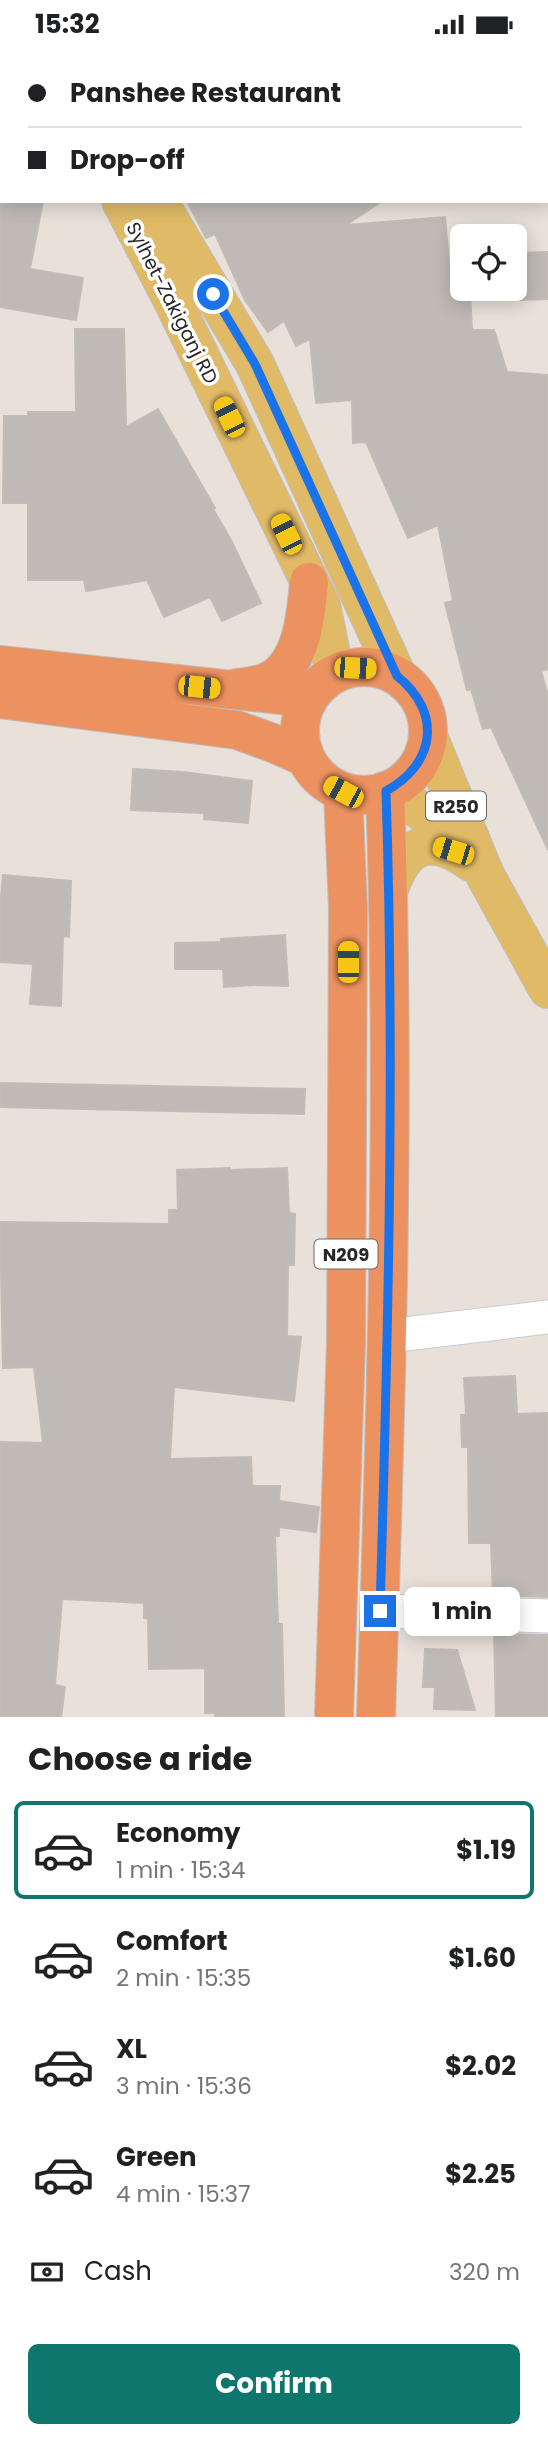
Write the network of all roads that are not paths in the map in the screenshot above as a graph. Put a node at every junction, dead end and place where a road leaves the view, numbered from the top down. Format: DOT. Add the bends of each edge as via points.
graph roads {
  1 [pos="122,203"];
  2 [pos="159,203"];
  3 [pos="309,582"];
  4 [pos="0,665"];
  5 [pos="397,676"];
  6 [pos="322,686"];
  7 [pos="224,690"];
  8 [pos="0,699"];
  9 [pos="428,736"];
  10 [pos="305,757"];
  11 [pos="386,791"];
  12 [pos="343,792"];
  13 [pos="485,875"];
  14 [pos="389,890"];
  15 [pos="548,989"];
  16 [pos="548,1317"];
  17 [pos="388,1336"];
  18 [pos="380,1611"];
  19 [pos="548,1616"];
  20 [pos="334,1717"];
  21 [pos="376,1717"];
  1 -- 3 [label="main road, Sylhet-Zakiganj RD"];
  2 -- 5 [label="main road" via="255,364"];
  3 -- 6 [label="main road, Sylhet-Zakiganj RD" via="321,605"];
  3 -- 7 [label="highway" via="300,638 282,670 269,681"];
  4 -- 7 [label="highway"];
  5 -- 6 [label="highway" via="355,668"];
  5 -- 9 [label="highway" via="421,702"];
  6 -- 7 [label="highway"];
  6 -- 10 [label="highway" via="301,717 299,737"];
  8 -- 10 [label="highway" via="237,730"];
  9 -- 11 [label="highway" via="415,770"];
  9 -- 13 [label="main road, R250"];
  10 -- 12 [label="highway" via="314,772"];
  11 -- 12 [label="highway"];
  11 -- 13 [label="main road, R250" via="434,820"];
  11 -- 14 [label="highway, N209"];
  12 -- 20 [label="highway, N209" via="348,908 346,1342"];
  13 -- 14 [label="main road" via="453,851 437,846 416,848 396,869"];
  13 -- 15 [label="main road, R250"];
  14 -- 17 [label="highway, N209"];
  16 -- 17 [label="street"];
  17 -- 18 [label="highway, N209"];
  18 -- 19 [label="street"];
  18 -- 21 [label="highway, N209"];
}
